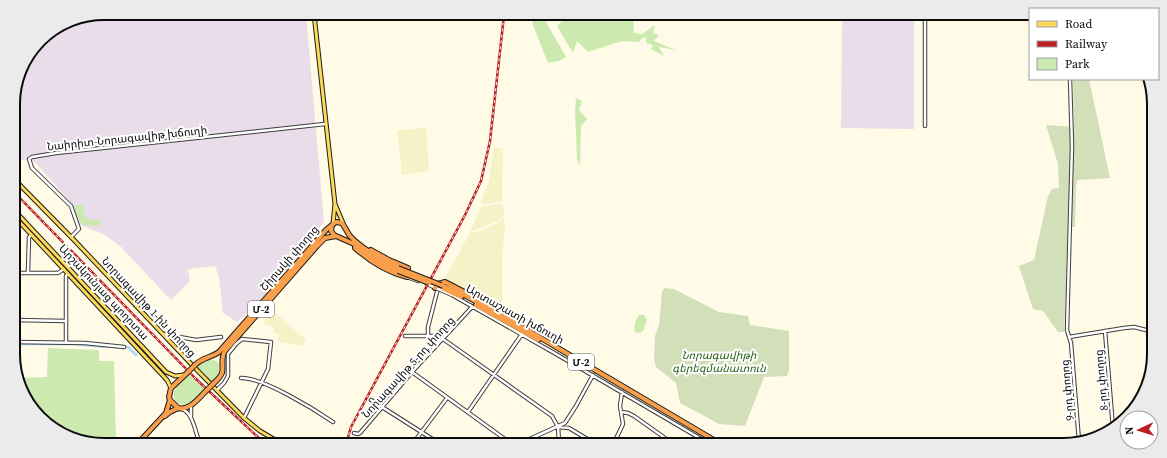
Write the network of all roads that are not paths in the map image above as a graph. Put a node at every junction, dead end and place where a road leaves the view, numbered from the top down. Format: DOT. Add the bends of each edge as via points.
graph roads {
  1 [pos="315,20"];
  2 [pos="925,20"];
  3 [pos="1070,80"];
  4 [pos="326,124"];
  5 [pos="925,126"];
  6 [pos="20,185"];
  7 [pos="335,204"];
  8 [pos="20,216"];
  9 [pos="20,222"];
  10 [pos="332,225"];
  11 [pos="344,226"];
  12 [pos="32,235"];
  13 [pos="337,236"];
  14 [pos="71,237"];
  15 [pos="346,240"];
  16 [pos="354,240"];
  17 [pos="64,269"];
  18 [pos="398,270"];
  19 [pos="28,272"];
  20 [pos="20,273"];
  21 [pos="68,274"];
  22 [pos="406,277"];
  23 [pos="438,288"];
  24 [pos="472,306"];
  25 [pos="20,320"];
  26 [pos="66,321"];
  27 [pos="1147,330"];
  28 [pos="1105,331"];
  29 [pos="162,334"];
  30 [pos="522,334"];
  31 [pos="405,336"];
  32 [pos="428,336"];
  33 [pos="221,337"];
  34 [pos="1069,337"];
  35 [pos="443,339"];
  36 [pos="20,342"];
  37 [pos="66,342"];
  38 [pos="124,347"];
  39 [pos="212,357"];
  40 [pos="222,364"];
  41 [pos="412,372"];
  42 [pos="186,373"];
  43 [pos="593,375"];
  44 [pos="494,376"];
  45 [pos="241,378"];
  46 [pos="262,382"];
  47 [pos="171,388"];
  48 [pos="217,390"];
  49 [pos="622,392"];
  50 [pos="447,398"];
  51 [pos="170,400"];
  52 [pos="371,400"];
  53 [pos="192,405"];
  54 [pos="382,406"];
  55 [pos="180,408"];
  56 [pos="468,412"];
  57 [pos="621,412"];
  58 [pos="244,418"];
  59 [pos="333,422"];
  60 [pos="1113,422"];
  61 [pos="558,427"];
  62 [pos="421,431"];
  63 [pos="354,433"];
  64 [pos="1079,436"];
  65 [pos="145,438"];
  66 [pos="145,438"];
  67 [pos="199,438"];
  68 [pos="199,438"];
  69 [pos="271,438"];
  70 [pos="417,438"];
  71 [pos="431,438"];
  72 [pos="504,438"];
  73 [pos="532,438"];
  74 [pos="559,438"];
  75 [pos="586,438"];
  76 [pos="616,438"];
  77 [pos="665,438"];
  78 [pos="700,438"];
  79 [pos="706,438"];
  80 [pos="711,438"];
  1 -- 4 [label="main road, Արտաշատի խճուղի / Մ-2"];
  2 -- 5 [label="street"];
  3 -- 34 [label="street, 9-րդ փողոց" via="1072,154 1066,330"];
  4 -- 7 [label="main road, Արտաշատի խճուղի / Մ-2"];
  4 -- 14 [label="street, Նաիրիտ-Նորագավիթ խճուղի" via="32,157 32,168 71,206 79,229"];
  6 -- 14 [label="main road, Նորագավիթ 1-ին փողոց"];
  7 -- 10 [label="main road, Արտաշատի խճուղի / Մ-2"];
  7 -- 11 [label="main road, Արտաշատի խճուղի / Մ-2"];
  8 -- 42 [label="main road, Արշակունյաց պողոտա" via="166,372 175,376"];
  9 -- 12 [label="main road, Արշակունյաց պողոտա"];
  10 -- 11 [label="highway" via="338,222"];
  10 -- 13 [label="highway, Արտաշատի խճուղի / Մ-2" via="331,231"];
  10 -- 39 [label="highway, Շիրակի փողոց / Մ-2"];
  11 -- 13 [label="highway, Մ-2" via="343,234"];
  11 -- 16 [label="highway, Արտաշատի խճուղի / Մ-2"];
  12 -- 17 [label="main road, Արշակունյաց պողոտա"];
  12 -- 19 [label="street" via="29,237"];
  13 -- 15 [label="highway, Արտաշատի խճուղի / Մ-2"];
  13 -- 40 [label="highway, Շիրակի փողոց / Մ-2" via="325,238 317,246 225,351"];
  14 -- 29 [label="main road, Նորագավիթ 1-ին փողոց"];
  15 -- 18 [label="highway, Արտաշատի խճուղի / Մ-2"];
  15 -- 22 [label="highway" via="376,264"];
  16 -- 18 [label="highway, Արտաշատի խճուղի / Մ-2"];
  16 -- 22 [label="highway" via="408,268"];
  17 -- 19 [label="street" via="58,273"];
  17 -- 21 [label="main road, Արշակունյաց պողոտա"];
  18 -- 23 [label="highway, Արտաշատի խճուղի / Մ-2, bridge"];
  19 -- 20 [label="street"];
  21 -- 26 [label="street"];
  21 -- 47 [label="main road, Արշակունյաց պողոտա" via="167,380"];
  22 -- 23 [label="street"];
  23 -- 24 [label="street, Արտաշատի խճուղի"];
  23 -- 32 [label="street"];
  23 -- 79 [label="highway, Արտաշատի խճուղի / Մ-2" via="528,333"];
  23 -- 80 [label="highway, Արտաշատի խճուղի / Մ-2" via="472,300 529,331"];
  24 -- 30 [label="street, Արտաշատի խճուղի"];
  24 -- 35 [label="street, Նորագավիթ 5-րդ փողոց"];
  25 -- 26 [label="street"];
  26 -- 37 [label="street"];
  27 -- 28 [label="street" via="1134,327"];
  28 -- 34 [label="street"];
  28 -- 60 [label="street, 8-րդ փողոց"];
  29 -- 33 [label="street" via="196,340"];
  29 -- 48 [label="main road, Նորագավիթ 1-ին փողոց"];
  30 -- 43 [label="street, Արտաշատի խճուղի"];
  30 -- 44 [label="street"];
  31 -- 32 [label="street"];
  32 -- 35 [label="street"];
  34 -- 64 [label="street, 9-րդ փողոց"];
  35 -- 41 [label="street, Նորագավիթ 5-րդ փողոց"];
  35 -- 44 [label="street"];
  36 -- 37 [label="street"];
  37 -- 38 [label="street"];
  39 -- 40 [label="highway"];
  39 -- 42 [label="highway, Շիրակի փողոց / Մ-2, bridge" via="200,360"];
  40 -- 53 [label="highway, Շիրակի փողոց / Մ-2, bridge" via="220,376"];
  41 -- 50 [label="street"];
  41 -- 54 [label="street, Նորագավիթ 5-րդ փողոց"];
  42 -- 47 [label="highway, Շիրակի փողոց / Մ-2"];
  43 -- 49 [label="street, Արտաշատի խճուղի"];
  43 -- 61 [label="street" via="567,420"];
  44 -- 56 [label="street"];
  44 -- 61 [label="street" via="552,416"];
  45 -- 46 [label="street"];
  46 -- 48 [label="street" via="268,369 271,342 242,340 230,351 227,357 227,378"];
  46 -- 58 [label="street"];
  46 -- 59 [label="street"];
  47 -- 51 [label="highway, Շիրակի փողոց"];
  48 -- 58 [label="main road, Նորագավիթ 1-ին փողոց"];
  49 -- 57 [label="street"];
  49 -- 78 [label="street, Արտաշատի խճուղի"];
  50 -- 56 [label="street"];
  50 -- 62 [label="street"];
  51 -- 55 [label="highway"];
  51 -- 65 [label="highway, Շիրակի փողոց" via="166,412"];
  52 -- 54 [label="street"];
  53 -- 55 [label="highway, Շիրակի փողոց / Մ-2"];
  53 -- 67 [label="street" via="191,414"];
  54 -- 62 [label="street"];
  54 -- 63 [label="street, Նորագավիթ 5-րդ փողոց" via="360,433"];
  55 -- 66 [label="highway, Շիրակի փողոց" via="170,412"];
  55 -- 68 [label="street" via="188,412"];
  56 -- 72 [label="street"];
  57 -- 76 [label="street" via="623,424"];
  57 -- 77 [label="street" via="634,416"];
  58 -- 69 [label="main road, Նորագավիթ 1-ին փողոց"];
  61 -- 73 [label="street"];
  61 -- 74 [label="street"];
  61 -- 75 [label="street" via="569,428"];
  62 -- 70 [label="street"];
  62 -- 71 [label="street"];
}
